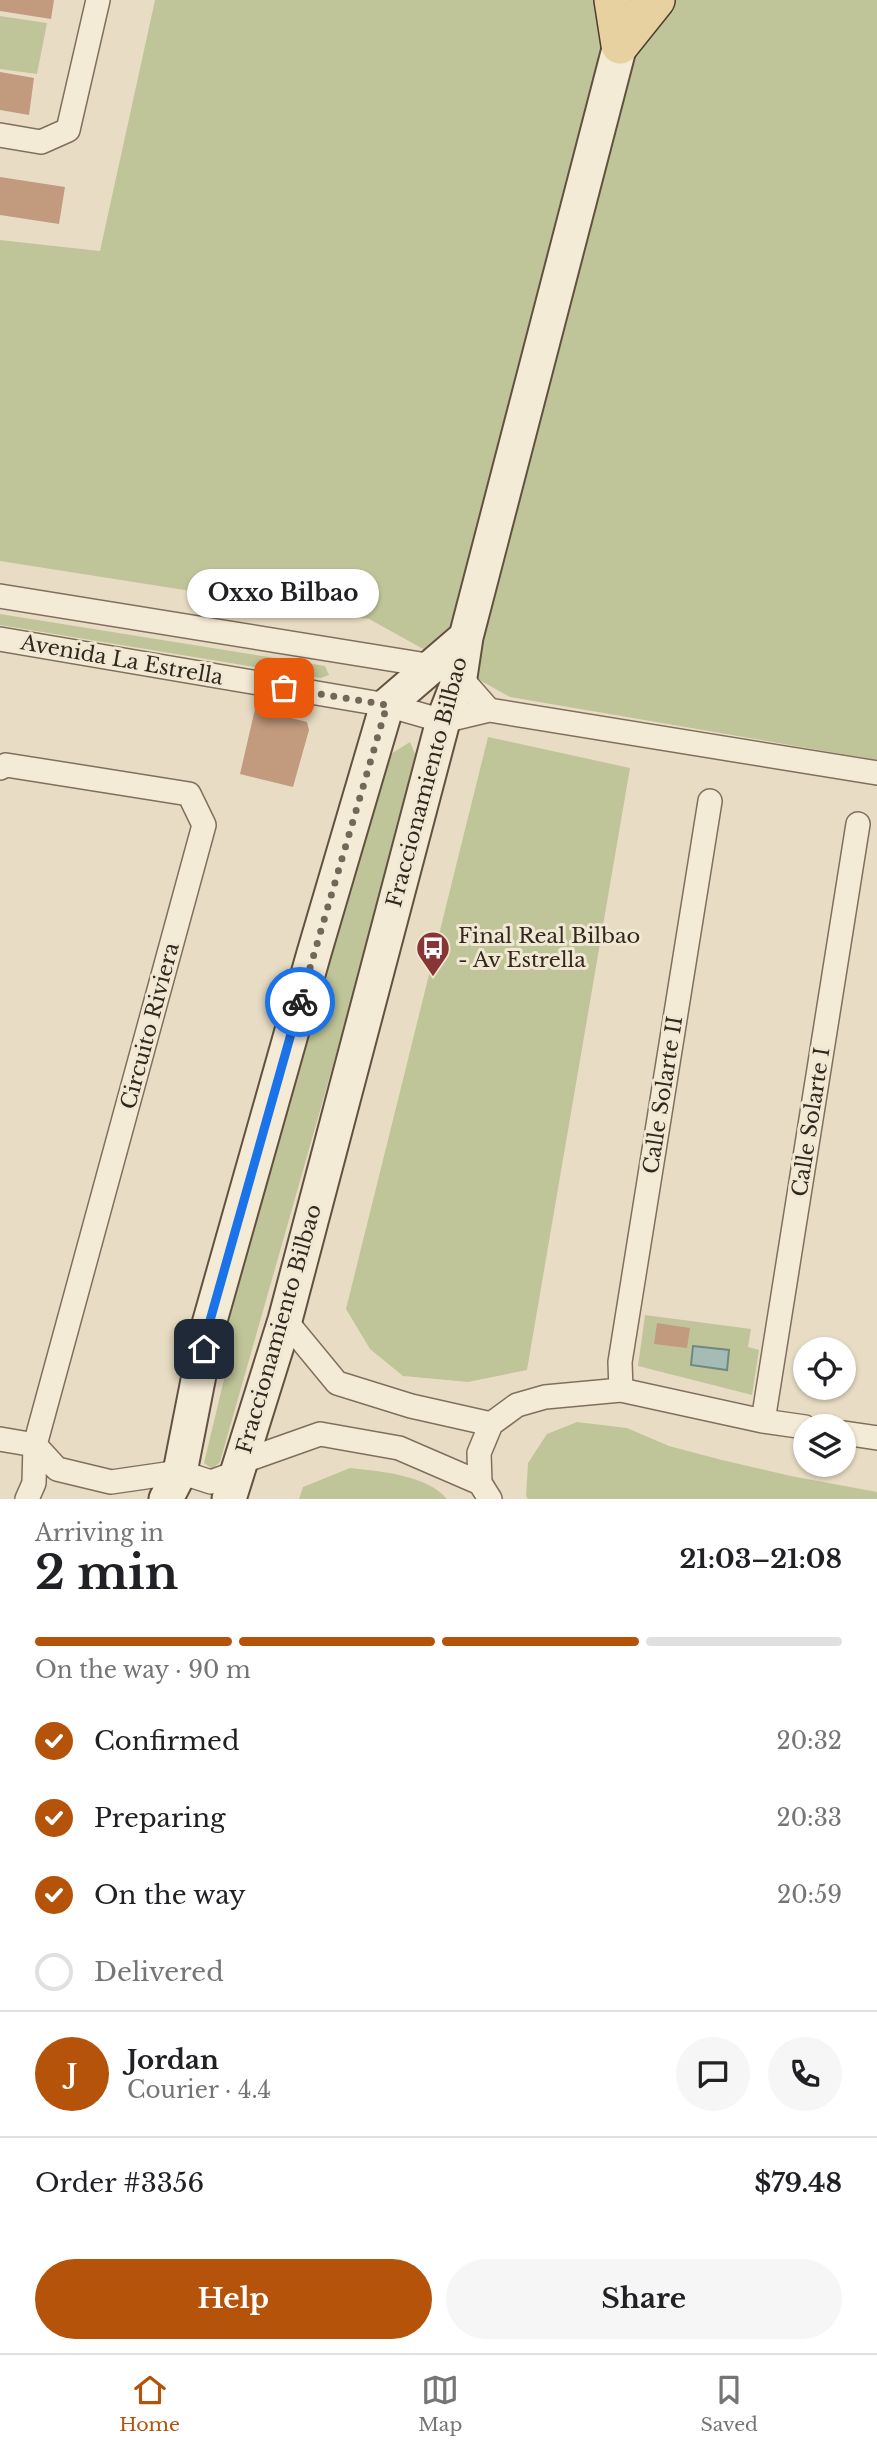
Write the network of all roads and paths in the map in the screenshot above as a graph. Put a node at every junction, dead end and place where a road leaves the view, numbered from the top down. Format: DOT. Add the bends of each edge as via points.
graph roads {
  1 [pos="98,0"];
  2 [pos="612,0"];
  3 [pos="627,0"];
  4 [pos="656,0"];
  5 [pos="620,45"];
  6 [pos="0,135"];
  7 [pos="0,596"];
  8 [pos="0,639"];
  9 [pos="446,671"];
  10 [pos="387,705"];
  11 [pos="489,710"];
  12 [pos="443,721"];
  13 [pos="0,768"];
  14 [pos="877,773"];
  15 [pos="710,801"];
  16 [pos="859,824"];
  17 [pos="285,1320"];
  18 [pos="621,1390"];
  19 [pos="763,1421"];
  20 [pos="491,1424"];
  21 [pos="793,1425"];
  22 [pos="856,1435"];
  23 [pos="877,1438"];
  24 [pos="0,1439"];
  25 [pos="35,1444"];
  26 [pos="236,1478"];
  27 [pos="173,1486"];
  28 [pos="485,1491"];
  29 [pos="27,1499"];
  1 -- 6 [label="street" via="68,130 41,142"];
  2 -- 5 [label="main road"];
  3 -- 5 [label="main road, Fraccionamiento Bilbao"];
  4 -- 5 [label="main road"];
  5 -- 9 [label="main road, Fraccionamiento Bilbao" via="466,637"];
  7 -- 9 [label="street, Avenida La Estrella"];
  8 -- 10 [label="street, Avenida La Estrella"];
  9 -- 10 [label="main road, Fraccionamiento Bilbao"];
  9 -- 11 [label="street"];
  9 -- 12 [label="main road, Fraccionamiento Bilbao"];
  10 -- 12 [label="street, Avenida La Estrella"];
  10 -- 27 [label="main road" via="209,1324"];
  11 -- 12 [label="street, Avenida La Estrella"];
  11 -- 14 [label="street"];
  12 -- 17 [label="main road, Fraccionamiento Bilbao"];
  13 -- 25 [label="street, Circuito Riviera" via="6,765 189,794 204,825"];
  15 -- 18 [label="street, Calle Solarte II" via="620,1362"];
  16 -- 19 [label="street, Calle Solarte I"];
  17 -- 20 [label="street" via="337,1383"];
  17 -- 26 [label="main road, Fraccionamiento Bilbao"];
  18 -- 19 [label="street"];
  18 -- 20 [label="street" via="545,1397 517,1405"];
  19 -- 21 [label="street"];
  20 -- 28 [label="street" via="479,1452"];
  22 -- 23 [label="street"];
  24 -- 25 [label="street"];
  25 -- 27 [label="street" via="57,1469 111,1482"];
  25 -- 29 [label="street, Circuito Riviera" via="34,1483"];
  26 -- 27 [label="street"];
  26 -- 28 [label="street" via="320,1434 399,1448"];
}
